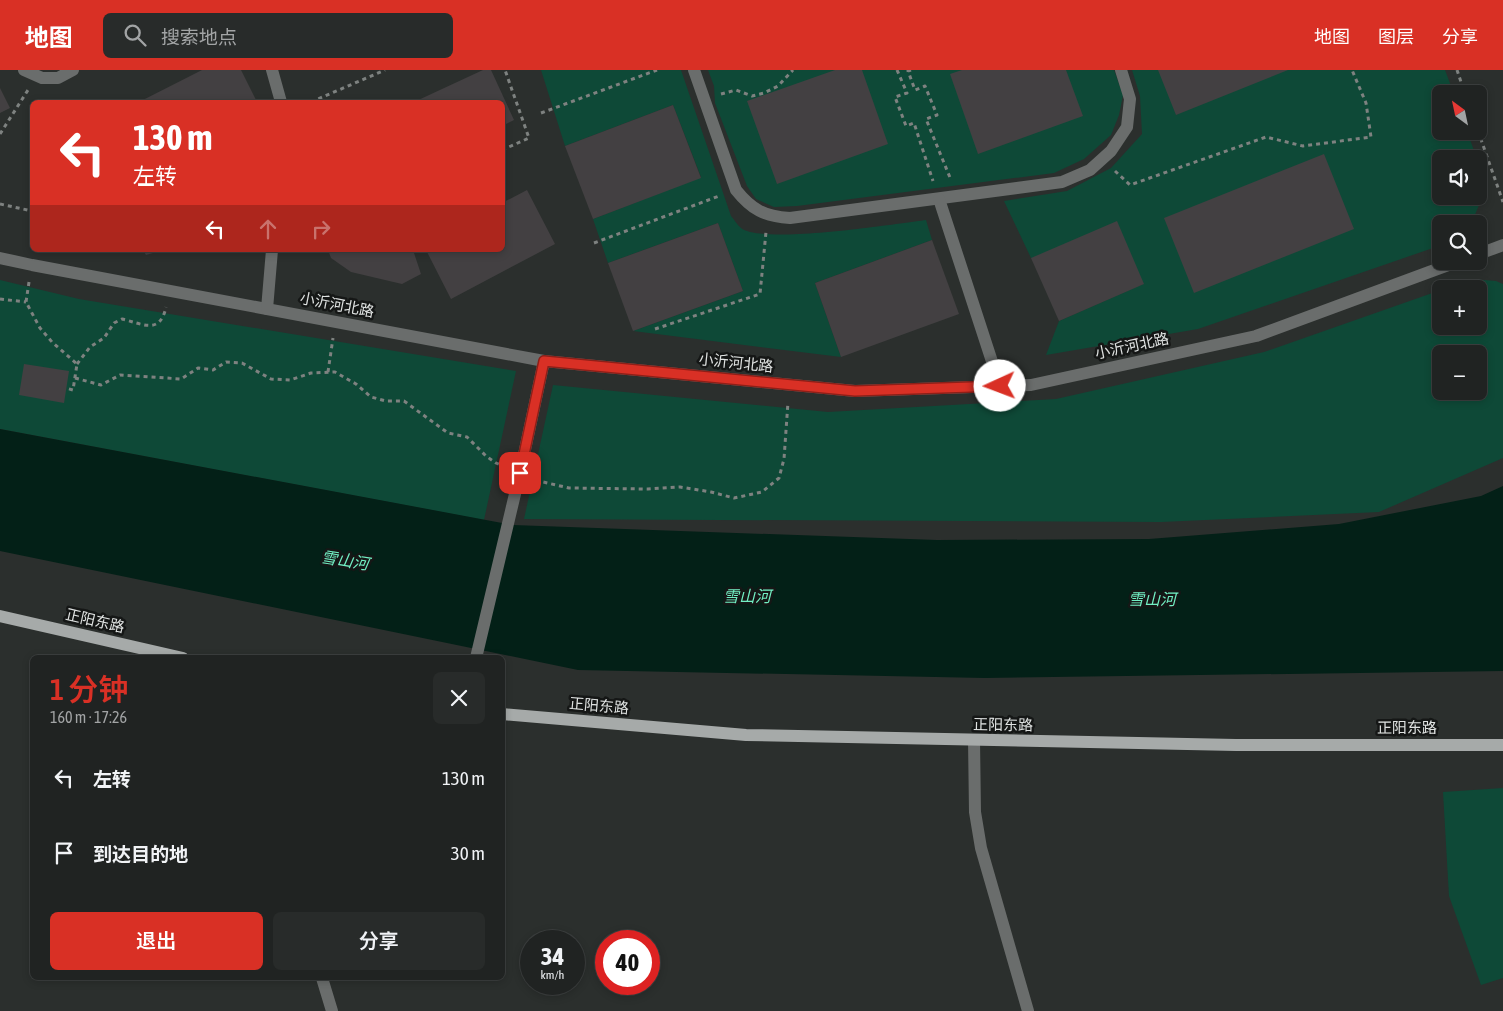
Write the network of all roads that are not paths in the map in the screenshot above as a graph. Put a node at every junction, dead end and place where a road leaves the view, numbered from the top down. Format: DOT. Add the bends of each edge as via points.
graph roads {
  1 [pos="24,70"];
  2 [pos="73,70"];
  3 [pos="272,70"];
  4 [pos="694,70"];
  5 [pos="1121,70"];
  6 [pos="280,100"];
  7 [pos="939,199"];
  8 [pos="1503,245"];
  9 [pos="1487,251"];
  10 [pos="272,252"];
  11 [pos="0,258"];
  12 [pos="1435,270"];
  13 [pos="267,309"];
  14 [pos="544,361"];
  15 [pos="1000,386"];
  16 [pos="0,616"];
  17 [pos="170,655"];
  18 [pos="477,655"];
  19 [pos="505,714"];
  20 [pos="974,740"];
  21 [pos="1503,744"];
  22 [pos="323,980"];
  23 [pos="332,1011"];
  24 [pos="1028,1011"];
  1 -- 2 [label="street" via="42,78 58,78"];
  3 -- 6 [label="street"];
  4 -- 7 [label="street" via="736,190 759,212 790,218"];
  5 -- 7 [label="street" via="1130,99 1127,127 1111,151 1090,170 1062,182"];
  7 -- 15 [label="street"];
  8 -- 9 [label="street"];
  10 -- 13 [label="street"];
  11 -- 13 [label="street, 小沂河北路"];
  12 -- 15 [label="street, 小沂河北路" via="1256,336 1030,385"];
  13 -- 14 [label="street, 小沂河北路"];
  14 -- 15 [label="street, 小沂河北路" via="855,391"];
  14 -- 18 [label="street"];
  16 -- 17 [label="main road, 正阳东路"];
  19 -- 20 [label="main road, 正阳东路" via="746,735"];
  20 -- 21 [label="main road, 正阳东路" via="1236,745"];
  20 -- 24 [label="street" via="975,812 981,848"];
  22 -- 23 [label="street"];
}
